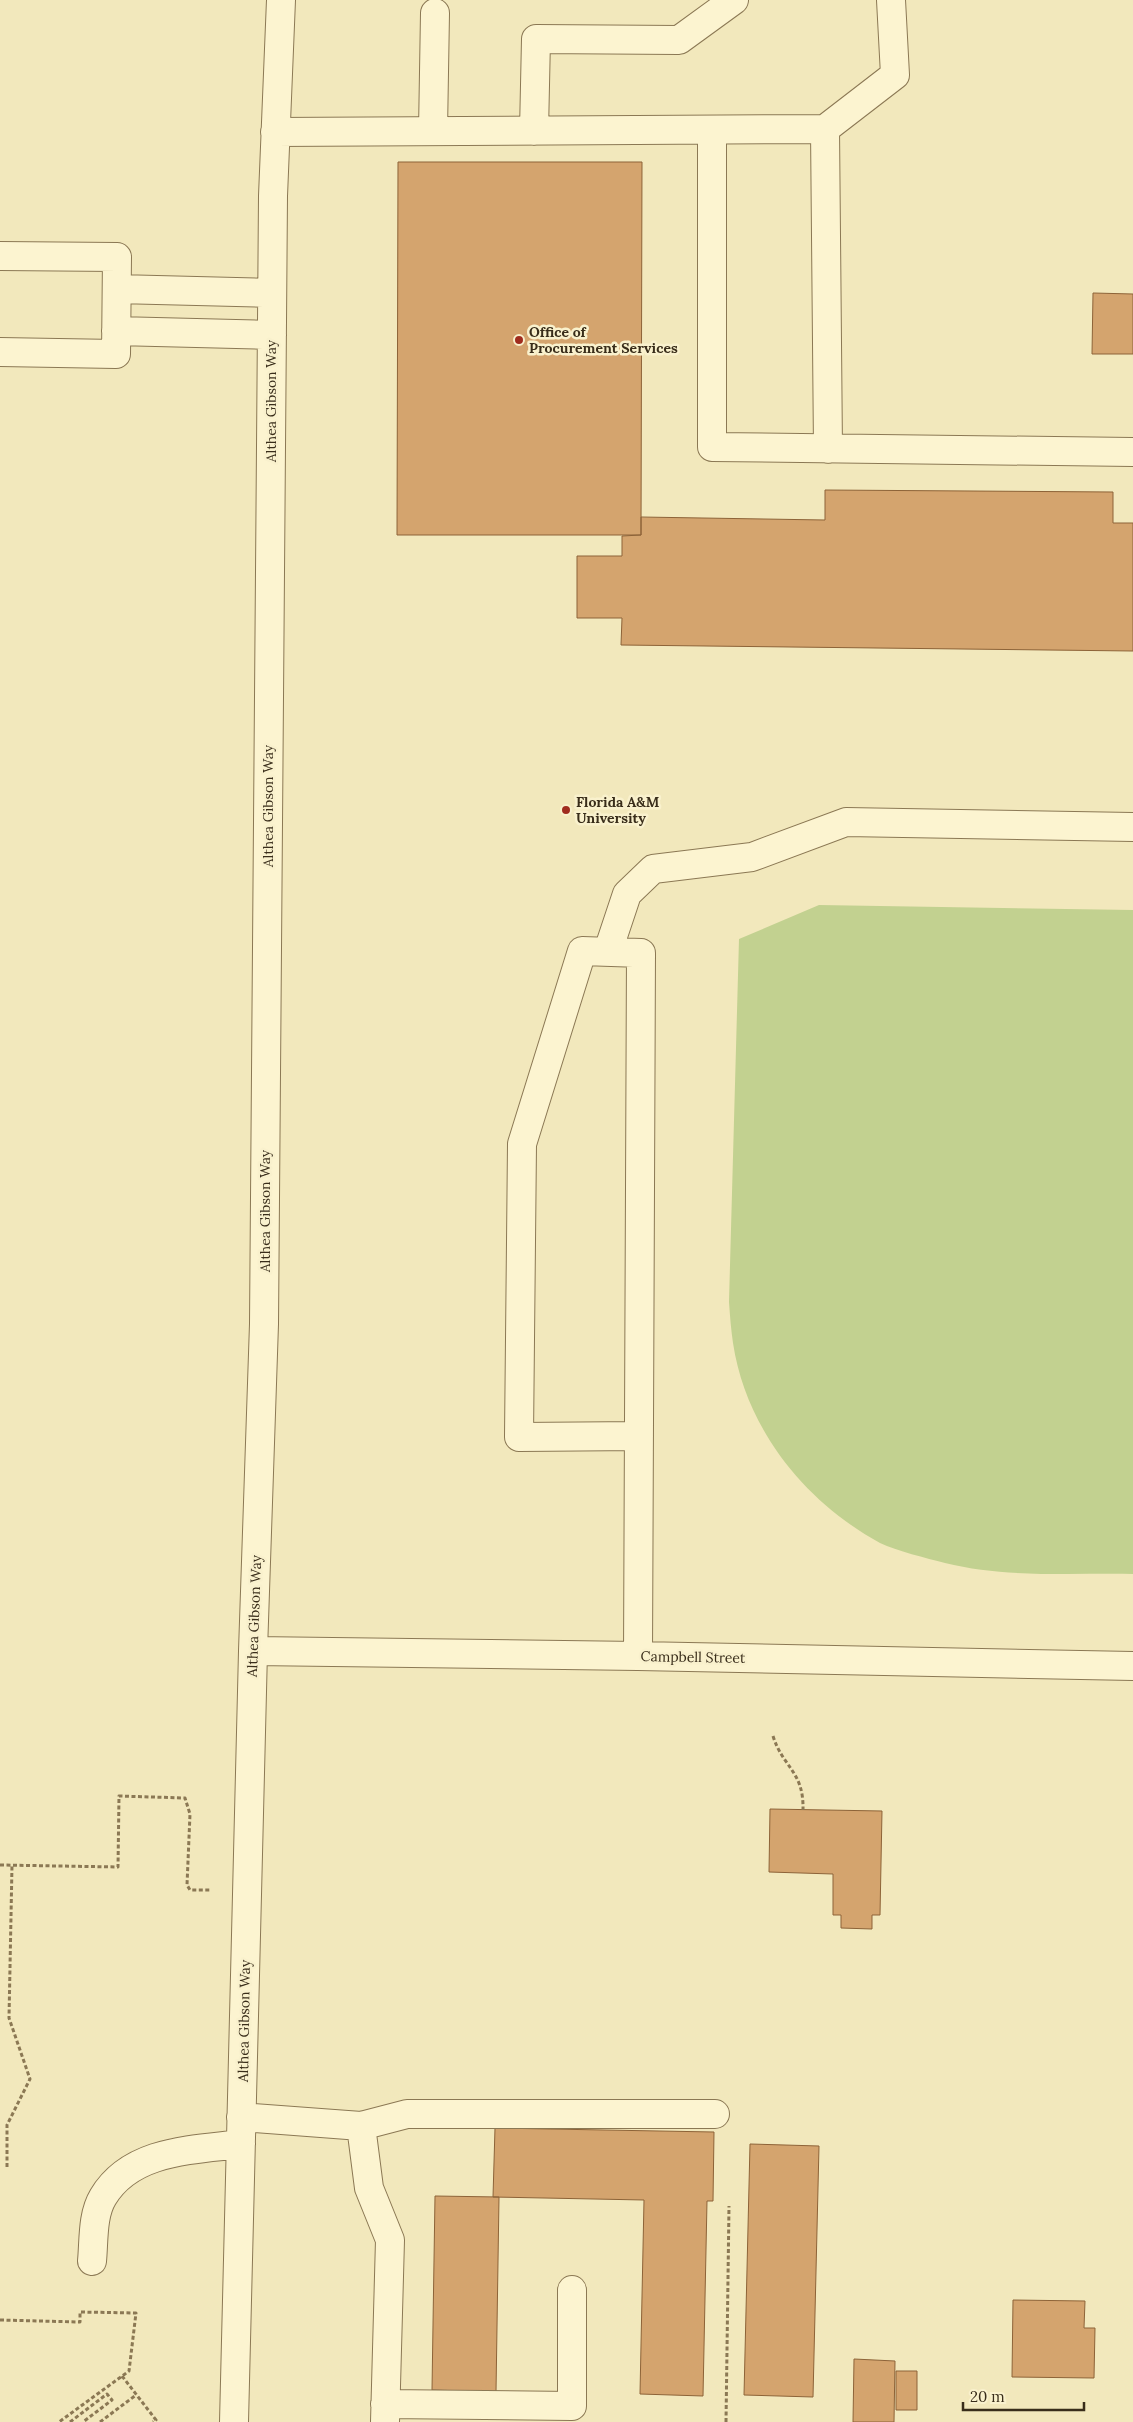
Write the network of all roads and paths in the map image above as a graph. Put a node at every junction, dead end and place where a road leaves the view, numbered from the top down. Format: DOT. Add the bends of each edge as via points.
graph roads {
  1 [pos="281,0"];
  2 [pos="734,0"];
  3 [pos="891,0"];
  4 [pos="435,13"];
  5 [pos="825,129"];
  6 [pos="712,130"];
  7 [pos="433,131"];
  8 [pos="534,131"];
  9 [pos="275,132"];
  10 [pos="0,256"];
  11 [pos="116,289"];
  12 [pos="272,294"];
  13 [pos="116,330"];
  14 [pos="272,335"];
  15 [pos="0,352"];
  16 [pos="828,449"];
  17 [pos="1133,452"];
  18 [pos="1133,827"];
  19 [pos="608,951"];
  20 [pos="639,1436"];
  21 [pos="253,1651"];
  22 [pos="638,1656"];
  23 [pos="1133,1666"];
  24 [pos="773,1736"];
  25 [pos="803,1810"];
  26 [pos="0,1865"];
  27 [pos="12,1865"];
  28 [pos="211,1890"];
  29 [pos="715,2114"];
  30 [pos="241,2117"];
  31 [pos="361,2126"];
  32 [pos="241,2144"];
  33 [pos="7,2166"];
  34 [pos="729,2206"];
  35 [pos="92,2261"];
  36 [pos="572,2290"];
  37 [pos="0,2320"];
  38 [pos="122,2376"];
  39 [pos="136,2395"];
  40 [pos="385,2413"];
  41 [pos="59,2422"];
  42 [pos="70,2422"];
  43 [pos="83,2422"];
  44 [pos="100,2422"];
  45 [pos="154,2422"];
  46 [pos="234,2422"];
  47 [pos="726,2422"];
  1 -- 9 [label="street, Althea Gibson Way"];
  2 -- 8 [label="street" via="679,40 536,39"];
  3 -- 5 [label="street" via="894,75"];
  4 -- 7 [label="street"];
  5 -- 6 [label="street"];
  5 -- 16 [label="street"];
  6 -- 8 [label="street"];
  6 -- 16 [label="street" via="712,448"];
  7 -- 8 [label="street"];
  7 -- 9 [label="street"];
  9 -- 12 [label="street, Althea Gibson Way"];
  10 -- 11 [label="street" via="117,257"];
  11 -- 12 [label="street"];
  11 -- 13 [label="street"];
  12 -- 14 [label="street, Althea Gibson Way"];
  13 -- 14 [label="street"];
  13 -- 15 [label="street" via="116,354"];
  14 -- 21 [label="street, Althea Gibson Way" via="264,1324"];
  16 -- 17 [label="street"];
  18 -- 19 [label="street" via="846,822 752,857 653,868 627,894"];
  19 -- 20 [label="street" via="641,953"];
  19 -- 20 [label="street" via="582,951 522,1144 519,1436"];
  20 -- 22 [label="street"];
  21 -- 22 [label="street, Campbell Street"];
  21 -- 30 [label="street, Althea Gibson Way"];
  22 -- 23 [label="street, Campbell Street"];
  24 -- 25 [label="path" via="778,1752 794,1771 803,1791"];
  26 -- 27 [label="path"];
  27 -- 28 [label="path" via="118,1867 120,1796 186,1798 190,1814 188,1885 190,1890"];
  27 -- 33 [label="path" via="9,2018 30,2079 7,2125"];
  29 -- 31 [label="street" via="407,2114"];
  30 -- 31 [label="street"];
  30 -- 32 [label="street, Althea Gibson Way"];
  31 -- 40 [label="street" via="369,2188 390,2240"];
  32 -- 35 [label="street" via="174,2151 128,2169 102,2197 96,2218"];
  32 -- 46 [label="street, Althea Gibson Way"];
  34 -- 47 [label="path"];
  36 -- 40 [label="street" via="572,2406"];
  37 -- 38 [label="path" via="80,2322 80,2312 136,2313 129,2371"];
  38 -- 39 [label="path"];
  38 -- 41 [label="path"];
  39 -- 44 [label="path"];
  39 -- 45 [label="path" via="156,2420"];
  42 -- 43 [label="path" via="107,2394 112,2400"];
}
